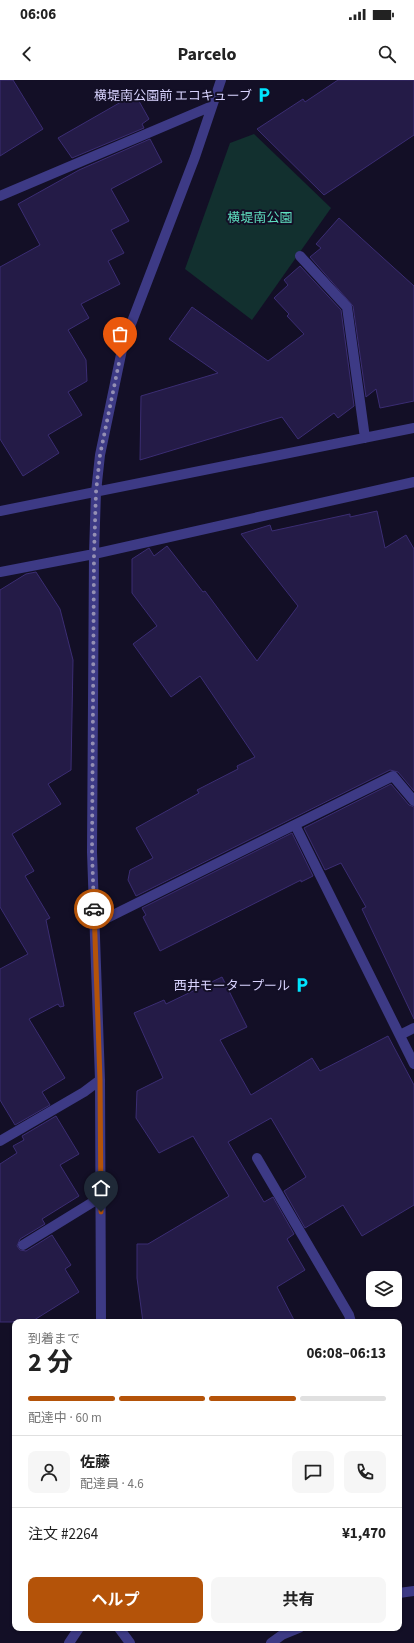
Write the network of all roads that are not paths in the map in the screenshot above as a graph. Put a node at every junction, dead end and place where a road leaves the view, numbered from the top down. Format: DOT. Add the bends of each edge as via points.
graph roads {
  1 [pos="221,80"];
  2 [pos="212,106"];
  3 [pos="0,196"];
  4 [pos="300,256"];
  5 [pos="414,428"];
  6 [pos="365,438"];
  7 [pos="414,482"];
  8 [pos="96,492"];
  9 [pos="0,511"];
  10 [pos="94,554"];
  11 [pos="0,572"];
  12 [pos="414,801"];
  13 [pos="295,825"];
  14 [pos="95,924"];
  15 [pos="414,1028"];
  16 [pos="400,1035"];
  17 [pos="414,1064"];
  18 [pos="100,1080"];
  19 [pos="0,1141"];
  20 [pos="257,1158"];
  21 [pos="101,1197"];
  22 [pos="23,1245"];
  23 [pos="101,1319"];
  24 [pos="350,1319"];
  25 [pos="414,1591"];
  26 [pos="402,1593"];
  27 [pos="77,1631"];
  28 [pos="121,1631"];
  29 [pos="293,1631"];
  30 [pos="69,1643"];
  31 [pos="130,1643"];
  32 [pos="271,1643"];
  1 -- 2 [label="street"];
  2 -- 3 [label="street"];
  2 -- 8 [label="street" via="123,345 100,455"];
  4 -- 6 [label="street" via="347,307"];
  5 -- 6 [label="street"];
  6 -- 8 [label="street"];
  7 -- 10 [label="street"];
  8 -- 9 [label="street"];
  8 -- 10 [label="street"];
  10 -- 11 [label="street"];
  10 -- 14 [label="street" via="92,852"];
  12 -- 13 [label="street" via="393,776"];
  13 -- 14 [label="street"];
  13 -- 16 [label="street"];
  14 -- 18 [label="street"];
  15 -- 16 [label="street"];
  16 -- 17 [label="street"];
  18 -- 19 [label="street"];
  18 -- 21 [label="street"];
  20 -- 24 [label="street"];
  21 -- 22 [label="street"];
  21 -- 23 [label="street"];
  25 -- 26 [label="street"];
  27 -- 30 [label="street"];
  28 -- 31 [label="street"];
  29 -- 32 [label="street"];
}
